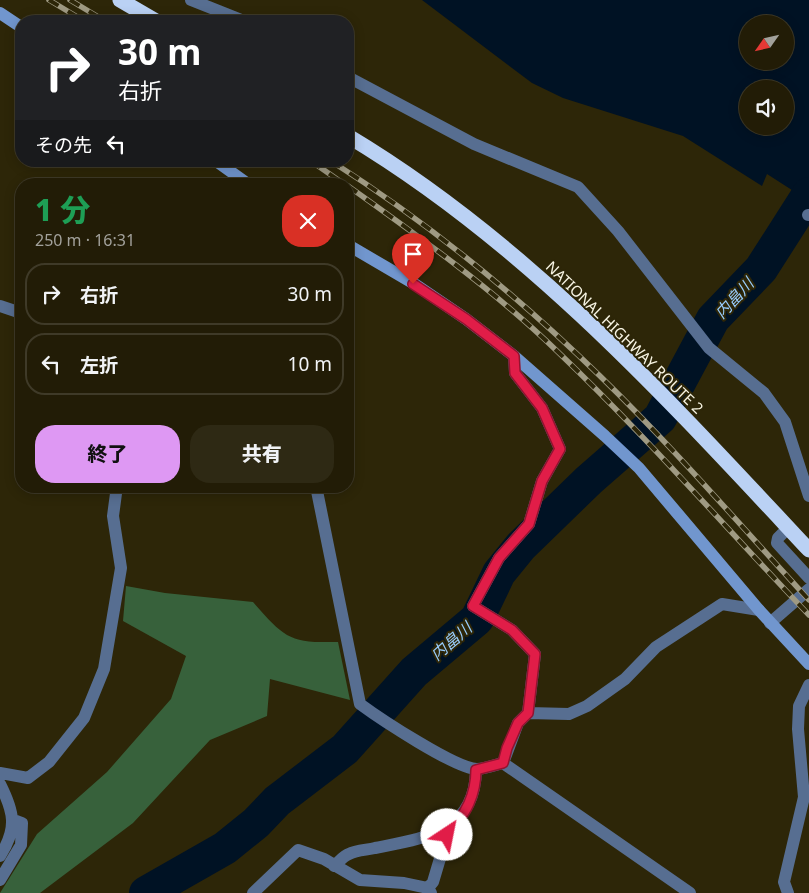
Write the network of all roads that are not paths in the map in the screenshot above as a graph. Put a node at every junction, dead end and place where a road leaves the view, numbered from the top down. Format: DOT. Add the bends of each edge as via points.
graph roads {
  1 [pos="120,0"];
  2 [pos="190,0"];
  3 [pos="0,13"];
  4 [pos="146,15"];
  5 [pos="229,15"];
  6 [pos="15,24"];
  7 [pos="354,79"];
  8 [pos="354,140"];
  9 [pos="224,167"];
  10 [pos="240,178"];
  11 [pos="354,249"];
  12 [pos="0,306"];
  13 [pos="15,311"];
  14 [pos="514,356"];
  15 [pos="116,493"];
  16 [pos="317,493"];
  17 [pos="809,496"];
  18 [pos="788,528"];
  19 [pos="809,550"];
  20 [pos="809,578"];
  21 [pos="809,589"];
  22 [pos="759,610"];
  23 [pos="770,622"];
  24 [pos="809,664"];
  25 [pos="809,685"];
  26 [pos="528,713"];
  27 [pos="503,763"];
  28 [pos="476,770"];
  29 [pos="0,773"];
  30 [pos="0,784"];
  31 [pos="14,820"];
  32 [pos="446,828"];
  33 [pos="0,856"];
  34 [pos="334,866"];
  35 [pos="0,880"];
  36 [pos="430,891"];
  37 [pos="253,893"];
  38 [pos="690,893"];
  39 [pos="788,893"];
  1 -- 4 [label="highway"];
  2 -- 5 [label="street"];
  3 -- 6 [label="street"];
  7 -- 17 [label="street" via="474,144 578,187 618,231 709,348 764,393 785,422"];
  8 -- 18 [label="highway, NATIONAL HIGHWAY ROUTE 2" via="429,190 550,285 654,386"];
  9 -- 10 [label="street"];
  11 -- 14 [label="street" via="458,314"];
  12 -- 13 [label="street"];
  14 -- 22 [label="street" via="638,468"];
  14 -- 26 [label="street" via="515,373 542,408 560,449 542,481 529,524 499,558 473,606 512,630 535,654"];
  15 -- 29 [label="street" via="113,516 121,568 104,669 84,718 49,762 28,778"];
  16 -- 28 [label="street" via="360,704 381,720 452,761"];
  18 -- 19 [label="highway, NATIONAL HIGHWAY ROUTE 2"];
  18 -- 20 [label="street" via="776,543"];
  21 -- 23 [label="street"];
  22 -- 23 [label="street"];
  22 -- 26 [label="street" via="722,604 656,647 625,679 586,706 569,714"];
  23 -- 24 [label="street"];
  25 -- 39 [label="street" via="799,706 804,797 784,882"];
  26 -- 27 [label="street" via="518,723"];
  27 -- 28 [label="street"];
  27 -- 38 [label="street"];
  28 -- 32 [label="street" via="476,785 464,812"];
  30 -- 31 [label="street"];
  31 -- 33 [label="street"];
  31 -- 35 [label="street" via="22,823 21,845"];
  32 -- 34 [label="street" via="418,840 348,854"];
  32 -- 36 [label="street" via="447,835"];
  34 -- 36 [label="street" via="360,880 404,883"];
  34 -- 37 [label="street" via="298,850"];
}
